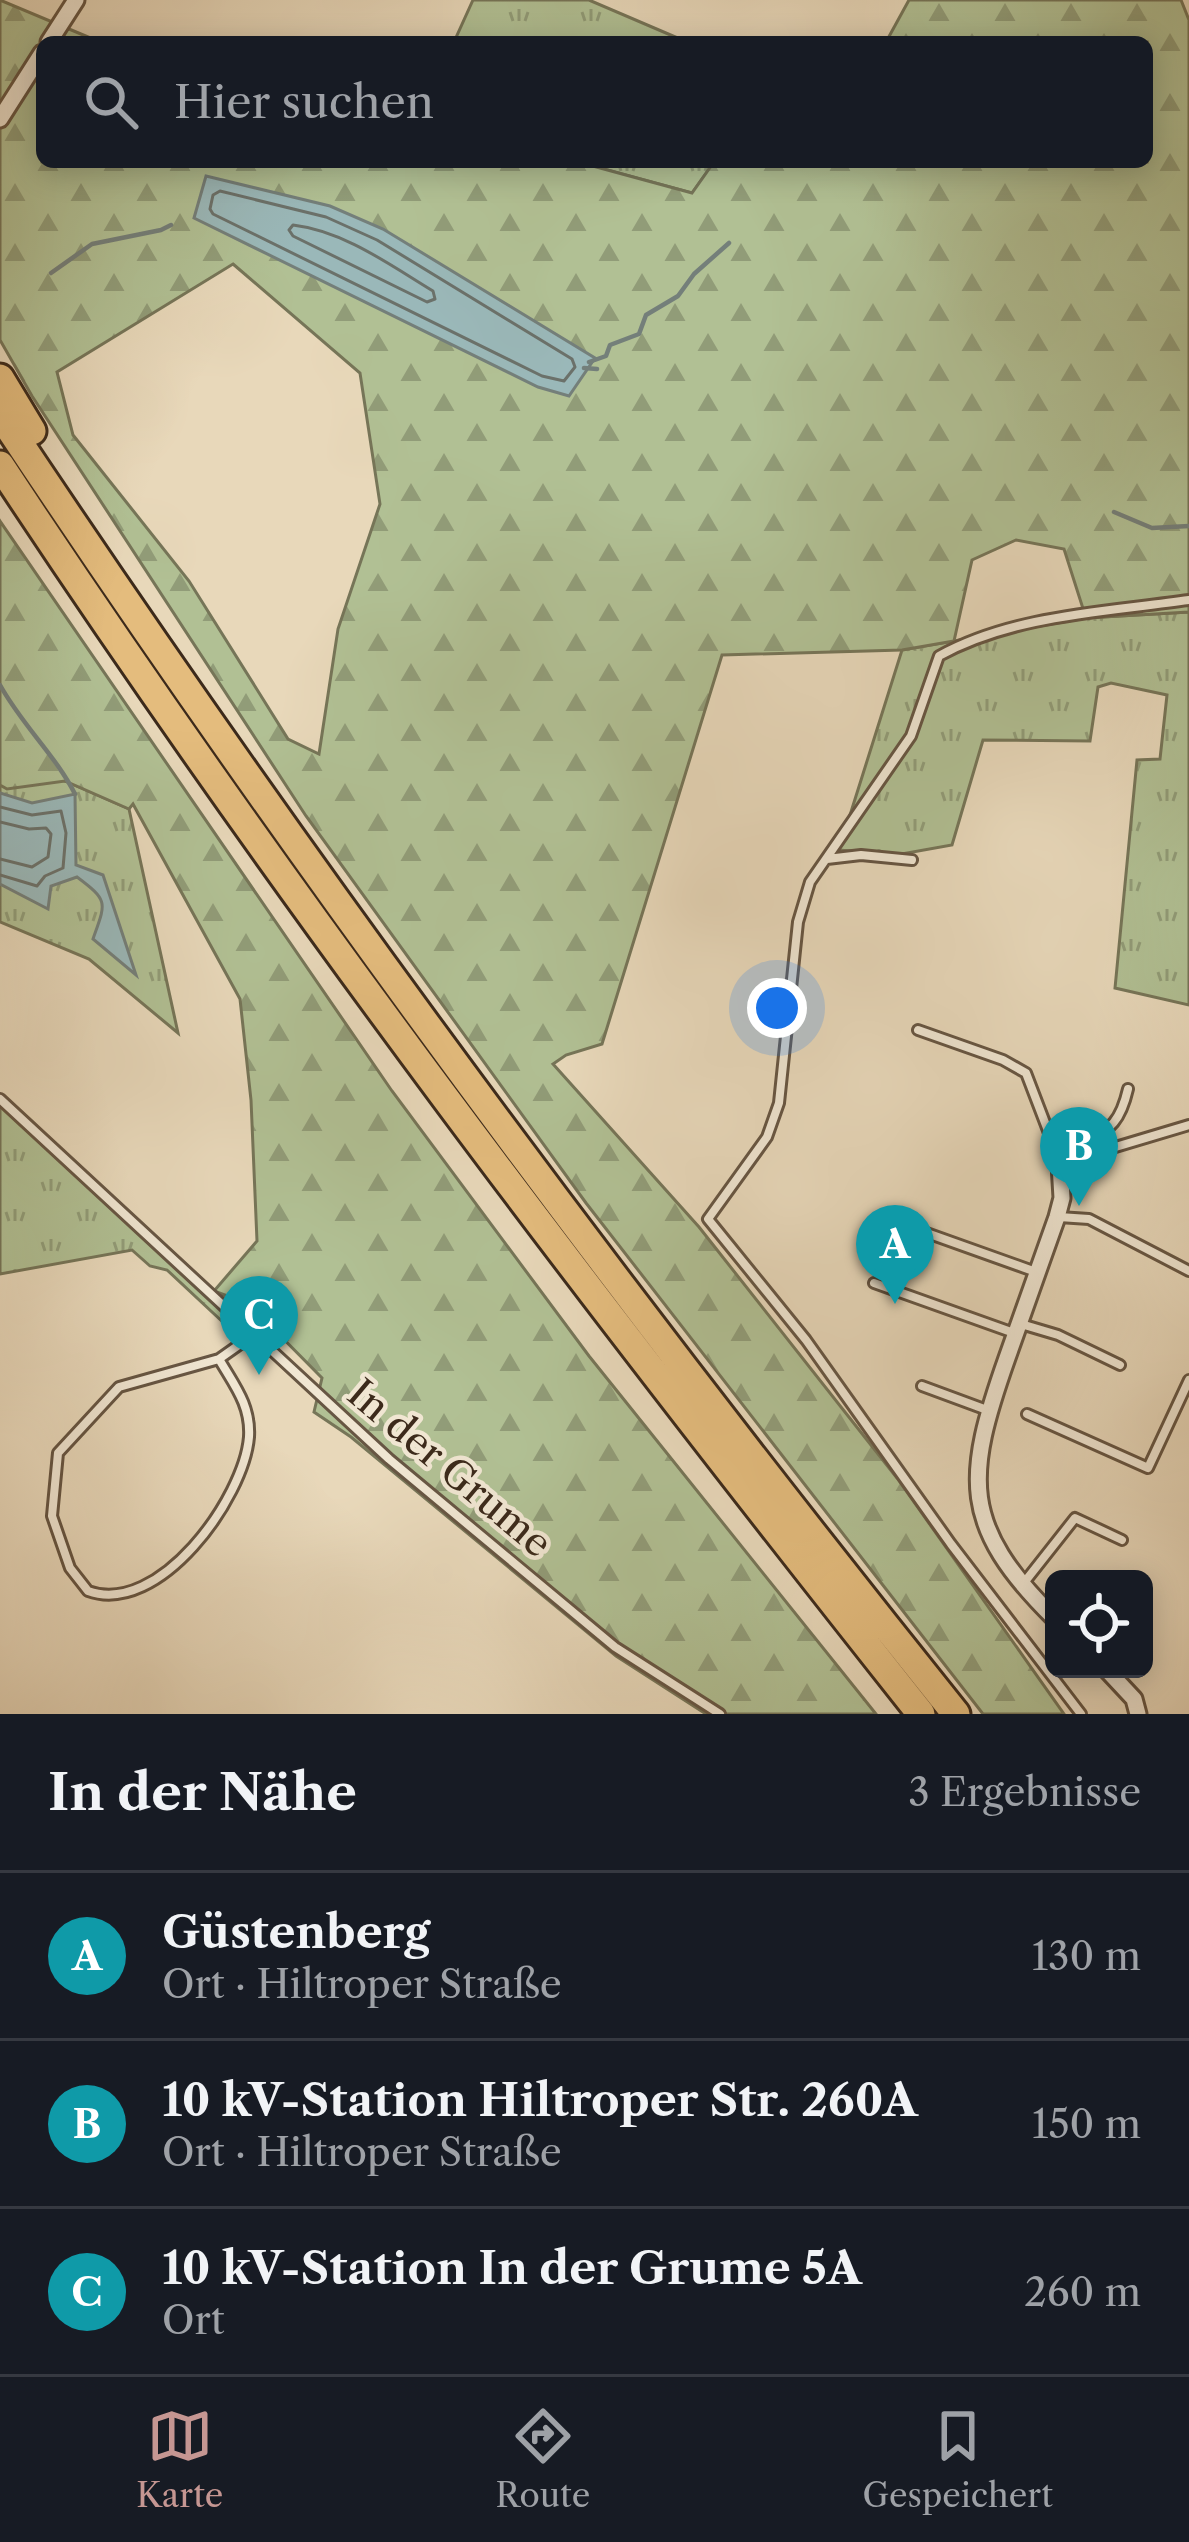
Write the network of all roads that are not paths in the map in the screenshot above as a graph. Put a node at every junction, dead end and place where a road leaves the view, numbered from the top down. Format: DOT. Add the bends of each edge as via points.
graph roads {
  1 [pos="76,0"];
  2 [pos="53,36"];
  3 [pos="36,62"];
  4 [pos="0,119"];
  5 [pos="0,378"];
  6 [pos="0,414"];
  7 [pos="0,465"];
  8 [pos="1189,600"];
  9 [pos="125,603"];
  10 [pos="825,859"];
  11 [pos="912,860"];
  12 [pos="918,1030"];
  13 [pos="1128,1089"];
  14 [pos="0,1100"];
  15 [pos="1189,1125"];
  16 [pos="1060,1164"];
  17 [pos="1057,1216"];
  18 [pos="924,1232"];
  19 [pos="1189,1271"];
  20 [pos="1037,1272"];
  21 [pos="874,1283"];
  22 [pos="1018,1328"];
  23 [pos="253,1335"];
  24 [pos="275,1337"];
  25 [pos="266,1347"];
  26 [pos="219,1359"];
  27 [pos="1120,1365"];
  28 [pos="1189,1380"];
  29 [pos="922,1386"];
  30 [pos="988,1411"];
  31 [pos="1027,1414"];
  32 [pos="1122,1540"];
  33 [pos="1022,1586"];
  34 [pos="1045,1609"];
  35 [pos="1114,1678"];
  36 [pos="720,1714"];
  37 [pos="921,1714"];
  38 [pos="956,1714"];
  39 [pos="1081,1714"];
  40 [pos="1138,1714"];
  1 -- 2 [label="street"];
  3 -- 4 [label="street"];
  5 -- 9 [label="highway" via="93,529"];
  6 -- 9 [label="highway"];
  7 -- 37 [label="highway" via="406,1048"];
  8 -- 10 [label="lane" via="976,635 938,656 911,736"];
  9 -- 38 [label="highway" via="550,1195"];
  10 -- 11 [label="lane"];
  10 -- 39 [label="lane" via="798,922 779,1103 767,1137 708,1219"];
  12 -- 16 [label="lane" via="1026,1073"];
  13 -- 16 [label="lane" via="1122,1117"];
  14 -- 23 [label="lane, In der Grume"];
  15 -- 16 [label="lane"];
  16 -- 17 [label="street"];
  17 -- 19 [label="lane" via="1089,1219"];
  17 -- 20 [label="street"];
  18 -- 20 [label="lane"];
  20 -- 22 [label="street"];
  21 -- 22 [label="lane"];
  22 -- 27 [label="lane" via="1058,1335"];
  22 -- 30 [label="street"];
  23 -- 25 [label="lane, In der Grume"];
  23 -- 26 [label="lane"];
  24 -- 25 [label="lane"];
  25 -- 36 [label="lane, In der Grume" via="615,1647"];
  26 -- 26 [label="lane" via="248,1412 246,1454 230,1491 177,1566 131,1590 88,1591 70,1568 52,1516 58,1453 118,1387"];
  28 -- 31 [label="lane" via="1148,1468"];
  29 -- 30 [label="lane"];
  30 -- 33 [label="street" via="977,1493 992,1541"];
  32 -- 33 [label="lane" via="1076,1518"];
  33 -- 34 [label="street"];
  35 -- 40 [label="street"];
}
